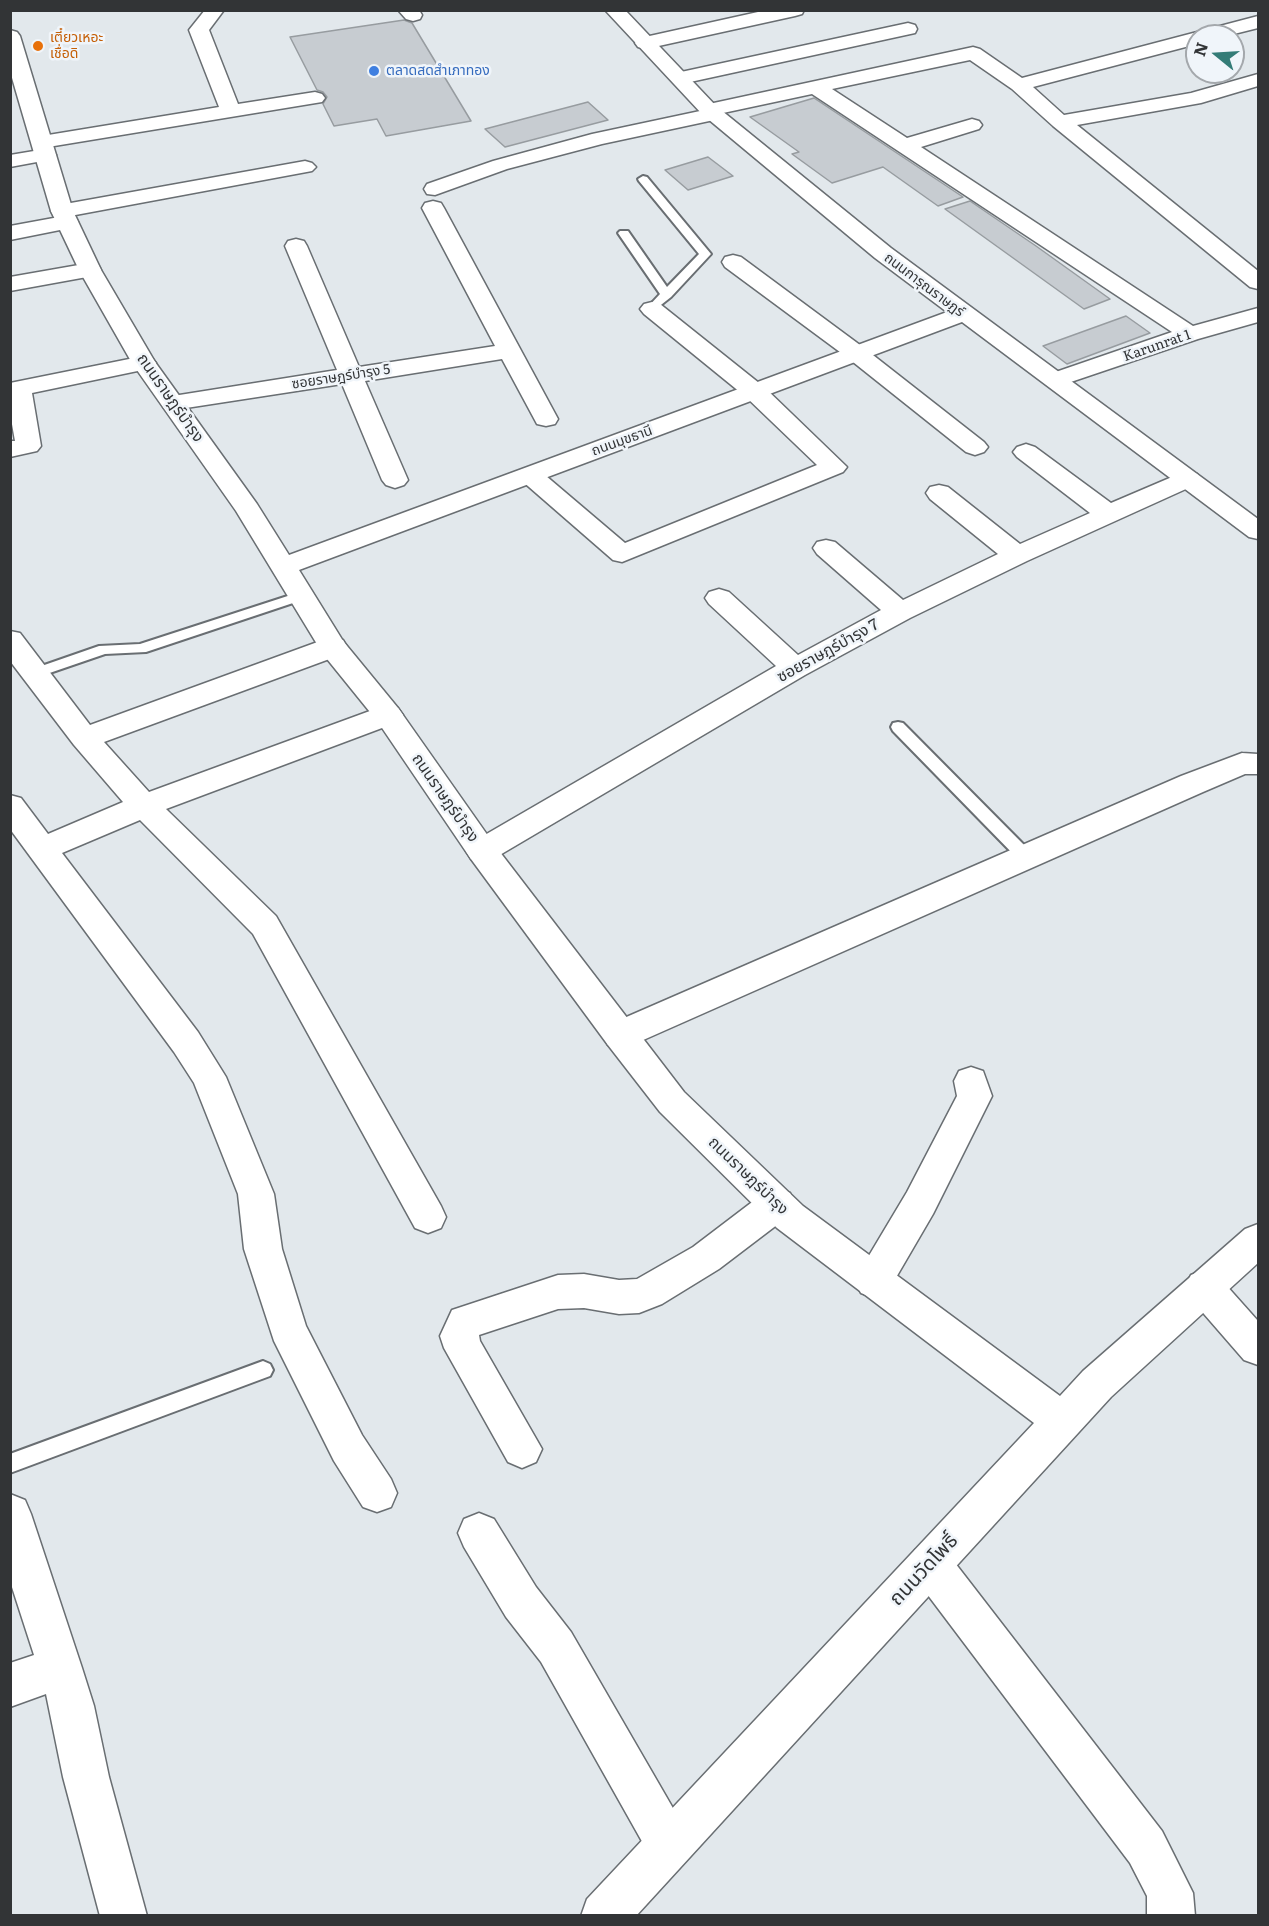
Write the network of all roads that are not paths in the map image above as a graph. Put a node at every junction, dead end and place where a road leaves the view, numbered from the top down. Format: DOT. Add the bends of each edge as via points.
graph roads {
  1 [pos="215,10"];
  2 [pos="614,10"];
  3 [pos="795,10"];
  4 [pos="908,29"];
  5 [pos="10,36"];
  6 [pos="1185,41"];
  7 [pos="645,43"];
  8 [pos="681,78"];
  9 [pos="1258,80"];
  10 [pos="1019,85"];
  11 [pos="817,88"];
  12 [pos="315,98"];
  13 [pos="231,112"];
  14 [pos="711,112"];
  15 [pos="1060,122"];
  16 [pos="972,125"];
  17 [pos="904,146"];
  18 [pos="44,148"];
  19 [pos="10,161"];
  20 [pos="305,167"];
  21 [pos="643,179"];
  22 [pos="65,217"];
  23 [pos="10,233"];
  24 [pos="624,233"];
  25 [pos="296,246"];
  26 [pos="733,261"];
  27 [pos="90,270"];
  28 [pos="1258,282"];
  29 [pos="10,284"];
  30 [pos="660,302"];
  31 [pos="963,314"];
  32 [pos="1258,315"];
  33 [pos="1190,334"];
  34 [pos="509,351"];
  35 [pos="856,353"];
  36 [pos="144,363"];
  37 [pos="350,376"];
  38 [pos="1056,380"];
  39 [pos="15,389"];
  40 [pos="755,392"];
  41 [pos="173,403"];
  42 [pos="546,419"];
  43 [pos="975,447"];
  44 [pos="10,449"];
  45 [pos="1026,452"];
  46 [pos="530,475"];
  47 [pos="1188,479"];
  48 [pos="394,480"];
  49 [pos="939,493"];
  50 [pos="1109,514"];
  51 [pos="1258,531"];
  52 [pos="826,548"];
  53 [pos="1017,555"];
  54 [pos="282,567"];
  55 [pos="300,596"];
  56 [pos="719,598"];
  57 [pos="900,612"];
  58 [pos="10,640"];
  59 [pos="333,647"];
  60 [pos="795,668"];
  61 [pos="34,673"];
  62 [pos="388,715"];
  63 [pos="898,727"];
  64 [pos="84,738"];
  65 [pos="1258,764"];
  66 [pos="10,806"];
  67 [pos="144,806"];
  68 [pos="43,848"];
  69 [pos="482,851"];
  70 [pos="1026,857"];
  71 [pos="620,1035"];
  72 [pos="971,1081"];
  73 [pos="777,1204"];
  74 [pos="428,1217"];
  75 [pos="1258,1240"];
  76 [pos="874,1281"];
  77 [pos="1204,1287"];
  78 [pos="1258,1348"];
  79 [pos="264,1370"];
  80 [pos="1063,1421"];
  81 [pos="522,1449"];
  82 [pos="10,1464"];
  83 [pos="377,1493"];
  84 [pos="10,1514"];
  85 [pos="479,1533"];
  86 [pos="930,1564"];
  87 [pos="60,1668"];
  88 [pos="10,1685"];
  89 [pos="669,1845"];
  90 [pos="124,1916"];
  91 [pos="604,1916"];
  92 [pos="1171,1916"];
  1 -- 13 [label="street" via="199,30"];
  2 -- 7 [label="street, ถนนการุณราษฏร์"];
  3 -- 7 [label="street"];
  4 -- 8 [label="street"];
  5 -- 18 [label="street, ถนนราษฎร์บำรุง"];
  6 -- 10 [label="street"];
  7 -- 8 [label="street, ถนนการุณราษฏร์"];
  8 -- 14 [label="street, ถนนการุณราษฏร์"];
  9 -- 15 [label="street" via="1194,99"];
  10 -- 11 [label="street" via="973,53"];
  10 -- 15 [label="street"];
  11 -- 14 [label="street"];
  11 -- 17 [label="street"];
  12 -- 13 [label="street"];
  13 -- 18 [label="street"];
  14 -- 31 [label="street, ถนนการุณราษฏร์"];
  14 -- 34 [label="street" via="475,173 434,198"];
  15 -- 28 [label="street"];
  16 -- 17 [label="street"];
  17 -- 33 [label="street"];
  18 -- 19 [label="street"];
  18 -- 22 [label="street, ถนนราษฎร์บำรุง"];
  20 -- 22 [label="street"];
  21 -- 30 [label="lane" via="705,254"];
  22 -- 23 [label="street"];
  22 -- 27 [label="street, ถนนราษฎร์บำรุง"];
  24 -- 30 [label="lane"];
  25 -- 37 [label="street"];
  26 -- 35 [label="street"];
  27 -- 29 [label="street"];
  27 -- 36 [label="street, ถนนราษฎร์บำรุง"];
  30 -- 40 [label="street"];
  31 -- 35 [label="street, ถนนมุขธานี"];
  31 -- 38 [label="street, ถนนการุณราษฏร์"];
  32 -- 33 [label="street, Karunrat 1"];
  33 -- 38 [label="street, Karunrat 1"];
  34 -- 37 [label="street, ซอยราษฎร์บำรุง 5"];
  34 -- 42 [label="street"];
  35 -- 40 [label="street, ถนนมุขธานี"];
  35 -- 43 [label="street"];
  36 -- 39 [label="street"];
  36 -- 41 [label="street, ถนนราษฎร์บำรุง"];
  37 -- 41 [label="street, ซอยราษฎร์บำรุง 5"];
  37 -- 48 [label="street"];
  38 -- 47 [label="street, ถนนการุณราษฏร์"];
  39 -- 44 [label="street" via="28,446"];
  40 -- 46 [label="street, ถนนมุขธานี"];
  40 -- 46 [label="street" via="834,467 622,554"];
  41 -- 54 [label="street, ถนนราษฎร์บำรุง" via="248,510"];
  45 -- 50 [label="street"];
  46 -- 54 [label="street, ถนนมุขธานี"];
  47 -- 50 [label="street, ซอยราษฎร์บำรุง 7"];
  47 -- 51 [label="street, ถนนการุณราษฏร์"];
  49 -- 53 [label="street"];
  50 -- 53 [label="street, ซอยราษฎร์บำรุง 7"];
  52 -- 57 [label="street"];
  53 -- 57 [label="street, ซอยราษฎร์บำรุง 7"];
  54 -- 55 [label="street, ถนนราษฎร์บำรุง"];
  55 -- 59 [label="street, ถนนราษฎร์บำรุง"];
  55 -- 61 [label="lane" via="141,649 104,649"];
  56 -- 60 [label="street"];
  57 -- 60 [label="street, ซอยราษฎร์บำรุง 7"];
  58 -- 61 [label="street"];
  59 -- 62 [label="street, ถนนราษฎร์บำรุง"];
  59 -- 64 [label="street"];
  60 -- 69 [label="street, ซอยราษฎร์บำรุง 7"];
  61 -- 64 [label="street"];
  62 -- 67 [label="street"];
  62 -- 69 [label="street, ถนนราษฎร์บำรุง"];
  63 -- 70 [label="lane"];
  64 -- 67 [label="street"];
  65 -- 70 [label="street" via="1242,763"];
  66 -- 68 [label="street"];
  67 -- 68 [label="street"];
  67 -- 74 [label="street" via="265,925"];
  68 -- 83 [label="street" via="208,1077 256,1194 263,1249 288,1329 348,1448"];
  69 -- 71 [label="street, ถนนราษฎร์บำรุง"];
  70 -- 71 [label="street"];
  71 -- 73 [label="street, ถนนราษฎร์บำรุง" via="672,1102"];
  72 -- 76 [label="street" via="975,1096"];
  73 -- 76 [label="street, ถนนราษฎร์บำรุง"];
  73 -- 81 [label="street" via="706,1258 649,1293 619,1297 584,1291 558,1292 466,1322 459,1335 463,1348"];
  75 -- 77 [label="street, ถนนวัดโพธิ์"];
  76 -- 80 [label="street, ถนนราษฎร์บำรุง"];
  77 -- 78 [label="street"];
  77 -- 80 [label="street, ถนนวัดโพธิ์" via="1097,1384"];
  79 -- 82 [label="lane"];
  80 -- 86 [label="street, ถนนวัดโพธิ์"];
  84 -- 87 [label="street"];
  85 -- 89 [label="street" via="521,1602 556,1647"];
  86 -- 89 [label="street, ถนนวัดโพธิ์"];
  86 -- 92 [label="street" via="1146,1847 1170,1893"];
  87 -- 88 [label="street"];
  87 -- 90 [label="street"];
  89 -- 91 [label="street, ถนนวัดโพธิ์"];
}
